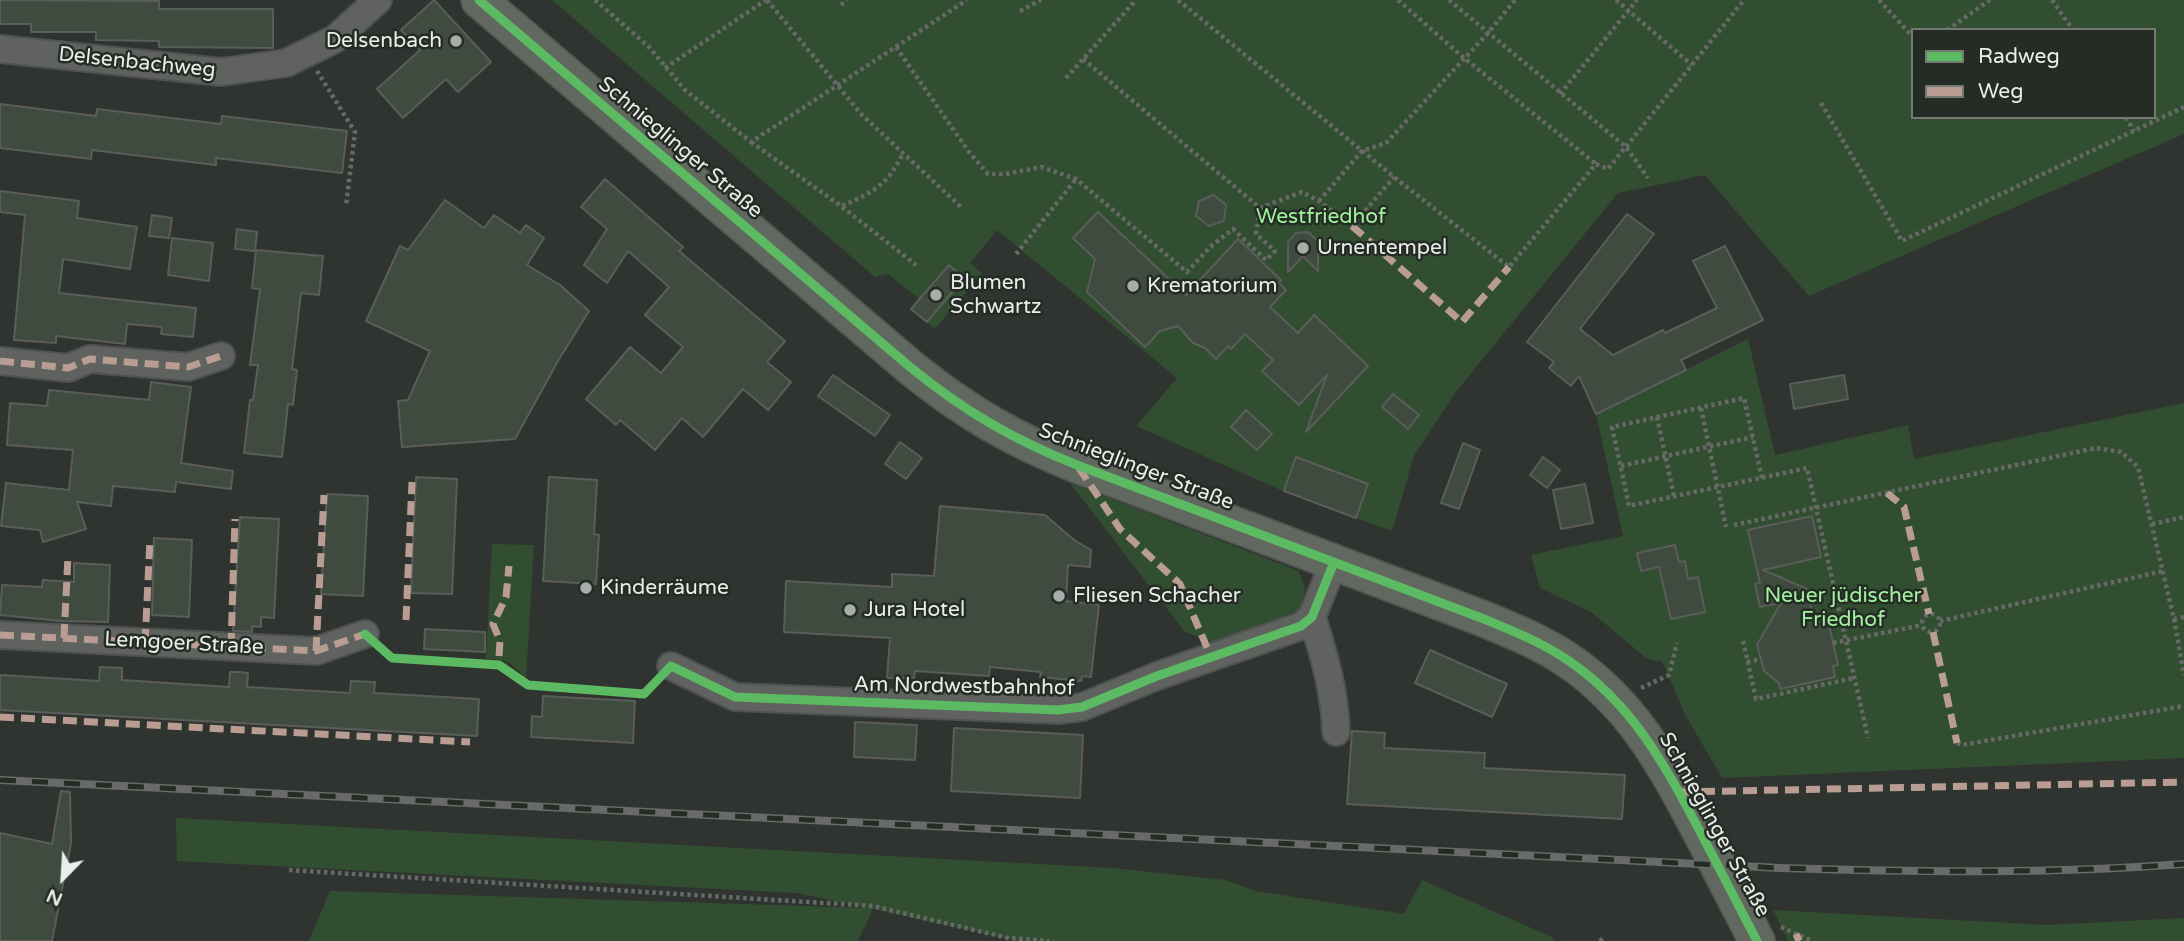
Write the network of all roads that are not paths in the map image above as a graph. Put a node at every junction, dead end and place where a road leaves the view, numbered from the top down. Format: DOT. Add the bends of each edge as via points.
graph roads {
  1 [pos="378,0"];
  2 [pos="480,0"];
  3 [pos="0,49"];
  4 [pos="221,356"];
  5 [pos="0,361"];
  6 [pos="1334,562"];
  7 [pos="1312,617"];
  8 [pos="365,634"];
  9 [pos="0,635"];
  10 [pos="671,666"];
  11 [pos="1336,732"];
  12 [pos="1757,941"];
  1 -- 3 [label="street, Delsenbachweg" via="335,39 306,54 286,63 222,72"];
  2 -- 6 [label="main road, Schnieglinger Straße" via="916,372 990,425 1065,460"];
  4 -- 5 [label="street" via="188,367 90,359 68,368"];
  6 -- 7 [label="street"];
  6 -- 12 [label="main road, Schnieglinger Straße" via="1527,637 1569,661 1615,699 1664,764"];
  7 -- 10 [label="street, Am Nordwestbahnhof" via="1301,626 1157,676 1106,699 1058,710 735,697"];
  7 -- 11 [label="street" via="1336,708"];
  8 -- 9 [label="street, Lemgoer Straße" via="316,651"];
}
